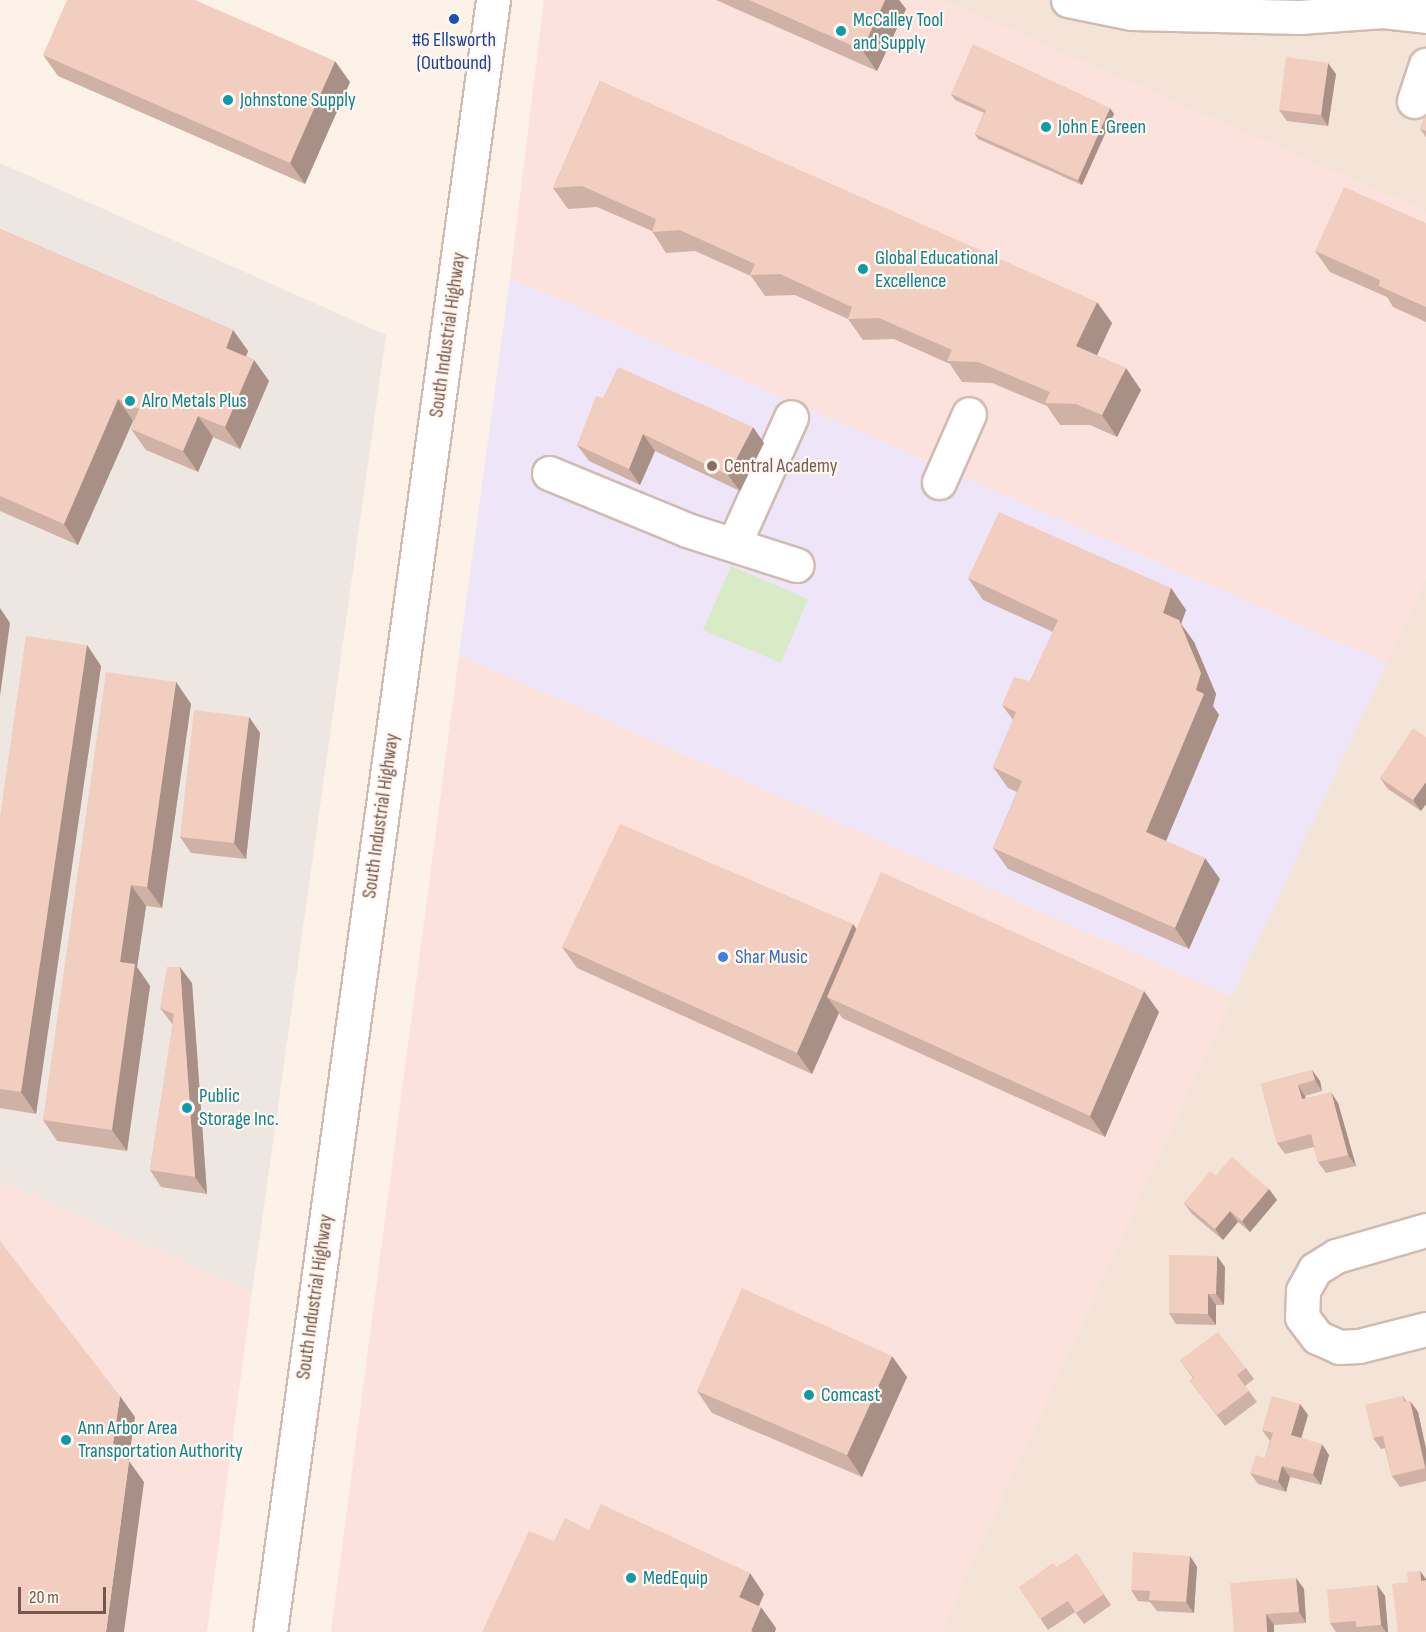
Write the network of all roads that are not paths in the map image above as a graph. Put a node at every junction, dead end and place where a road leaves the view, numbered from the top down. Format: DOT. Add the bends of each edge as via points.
graph roads {
  1 [pos="493,0"];
  2 [pos="1068,0"];
  3 [pos="1426,16"];
  4 [pos="1426,65"];
  5 [pos="1414,101"];
  6 [pos="969,414"];
  7 [pos="791,417"];
  8 [pos="549,473"];
  9 [pos="939,482"];
  10 [pos="734,544"];
  11 [pos="797,565"];
  12 [pos="1426,1230"];
  13 [pos="1426,1329"];
  14 [pos="270,1632"];
  1 -- 14 [label="street, South Industrial Highway"];
  2 -- 3 [label="street" via="1132,13 1300,17 1383,11"];
  4 -- 5 [label="street"];
  6 -- 9 [label="street"];
  7 -- 10 [label="street"];
  8 -- 10 [label="street" via="687,530"];
  10 -- 11 [label="street"];
  12 -- 13 [label="street" via="1336,1256 1315,1269 1303,1291 1302,1317 1317,1337 1339,1347 1359,1346"];
}
